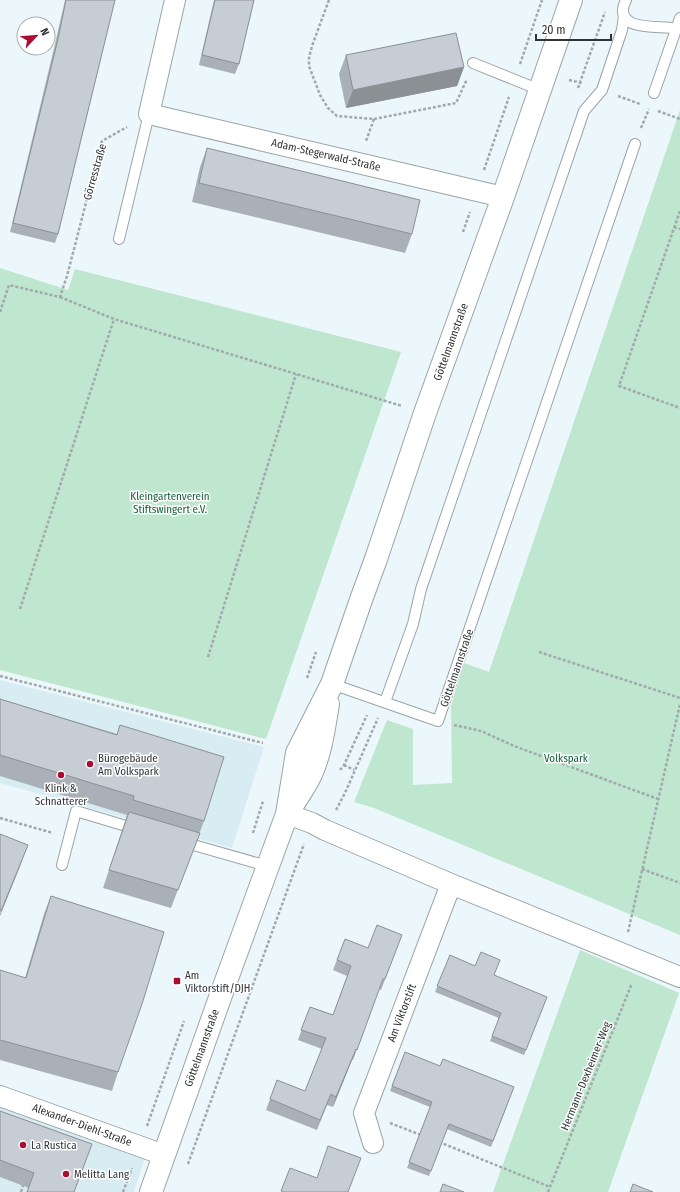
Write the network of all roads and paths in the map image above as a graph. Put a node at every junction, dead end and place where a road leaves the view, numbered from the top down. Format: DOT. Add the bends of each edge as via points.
graph roads {
  1 [pos="175,0"];
  2 [pos="329,0"];
  3 [pos="571,0"];
  4 [pos="626,0"];
  5 [pos="624,16"];
  6 [pos="680,18"];
  7 [pos="676,29"];
  8 [pos="473,64"];
  9 [pos="540,90"];
  10 [pos="654,93"];
  11 [pos="149,114"];
  12 [pos="374,119"];
  13 [pos="634,144"];
  14 [pos="358,163"];
  15 [pos="503,196"];
  16 [pos="680,211"];
  17 [pos="674,227"];
  18 [pos="680,229"];
  19 [pos="119,239"];
  20 [pos="60,297"];
  21 [pos="0,312"];
  22 [pos="114,319"];
  23 [pos="296,374"];
  24 [pos="402,407"];
  25 [pos="680,408"];
  26 [pos="20,609"];
  27 [pos="539,652"];
  28 [pos="208,657"];
  29 [pos="0,676"];
  30 [pos="332,684"];
  31 [pos="680,698"];
  32 [pos="385,702"];
  33 [pos="680,704"];
  34 [pos="368,714"];
  35 [pos="380,715"];
  36 [pos="438,721"];
  37 [pos="263,743"];
  38 [pos="344,765"];
  39 [pos="354,770"];
  40 [pos="339,771"];
  41 [pos="658,799"];
  42 [pos="287,814"];
  43 [pos="0,818"];
  44 [pos="325,830"];
  45 [pos="149,833"];
  46 [pos="69,838"];
  47 [pos="172,839"];
  48 [pos="302,848"];
  49 [pos="62,865"];
  50 [pos="267,866"];
  51 [pos="642,869"];
  52 [pos="680,883"];
  53 [pos="451,884"];
  54 [pos="626,938"];
  55 [pos="680,977"];
  56 [pos="632,981"];
  57 [pos="0,1096"];
  58 [pos="364,1112"];
  59 [pos="426,1137"];
  60 [pos="434,1140"];
  61 [pos="373,1143"];
  62 [pos="164,1155"];
  63 [pos="187,1168"];
  64 [pos="128,1180"];
  65 [pos="23,1185"];
  66 [pos="550,1187"];
  67 [pos="21,1192"];
  68 [pos="123,1192"];
  69 [pos="150,1192"];
  70 [pos="548,1192"];
  1 -- 11 [label="street"];
  2 -- 12 [label="path" via="312,46 309,66 320,95 337,116"];
  3 -- 9 [label="street, Göttelmannstraße"];
  4 -- 5 [label="lane"];
  5 -- 7 [label="lane" via="629,22 638,25 657,28 669,26"];
  5 -- 32 [label="lane" via="622,30 602,90 584,111"];
  6 -- 7 [label="lane"];
  7 -- 10 [label="lane"];
  8 -- 9 [label="lane"];
  8 -- 12 [label="path" via="456,103"];
  9 -- 15 [label="street, Göttelmannstraße"];
  10 -- 13 [label="path"];
  11 -- 14 [label="street, Adam-Stegerwald-Straße"];
  11 -- 19 [label="lane"];
  11 -- 20 [label="path, Görresstraße" via="102,141"];
  12 -- 14 [label="path"];
  13 -- 36 [label="lane, Göttelmannstraße"];
  14 -- 15 [label="street, Adam-Stegerwald-Straße"];
  15 -- 30 [label="street, Göttelmannstraße"];
  16 -- 17 [label="path"];
  17 -- 18 [label="path"];
  17 -- 25 [label="path" via="619,386"];
  20 -- 21 [label="path" via="9,285"];
  20 -- 22 [label="path"];
  22 -- 23 [label="path"];
  22 -- 26 [label="path"];
  23 -- 24 [label="path"];
  23 -- 28 [label="path"];
  27 -- 31 [label="path"];
  29 -- 37 [label="path"];
  30 -- 32 [label="lane, Göttelmannstraße"];
  30 -- 42 [label="street, Göttelmannstraße" via="317,760 311,775"];
  32 -- 36 [label="lane, Göttelmannstraße"];
  33 -- 41 [label="path"];
  34 -- 38 [label="path"];
  35 -- 39 [label="path"];
  36 -- 41 [label="path" via="482,732"];
  38 -- 39 [label="path"];
  38 -- 40 [label="path"];
  39 -- 44 [label="path"];
  41 -- 51 [label="path"];
  42 -- 44 [label="street"];
  42 -- 50 [label="street, Göttelmannstraße"];
  43 -- 46 [label="path"];
  44 -- 53 [label="street"];
  45 -- 46 [label="lane" via="76,811"];
  46 -- 49 [label="lane"];
  47 -- 50 [label="lane"];
  48 -- 63 [label="path"];
  50 -- 62 [label="street, Göttelmannstraße"];
  51 -- 52 [label="path"];
  51 -- 54 [label="path"];
  53 -- 55 [label="street"];
  53 -- 58 [label="street, Am Viktorstift"];
  56 -- 66 [label="path, Hermann-Dexheimer-Weg"];
  57 -- 62 [label="street, Alexander-Diehl-Straße"];
  58 -- 59 [label="path"];
  58 -- 61 [label="street"];
  60 -- 66 [label="path"];
  62 -- 69 [label="street, Göttelmannstraße"];
  64 -- 68 [label="path"];
  65 -- 67 [label="path"];
  66 -- 70 [label="path, Hermann-Dexheimer-Weg"];
}
